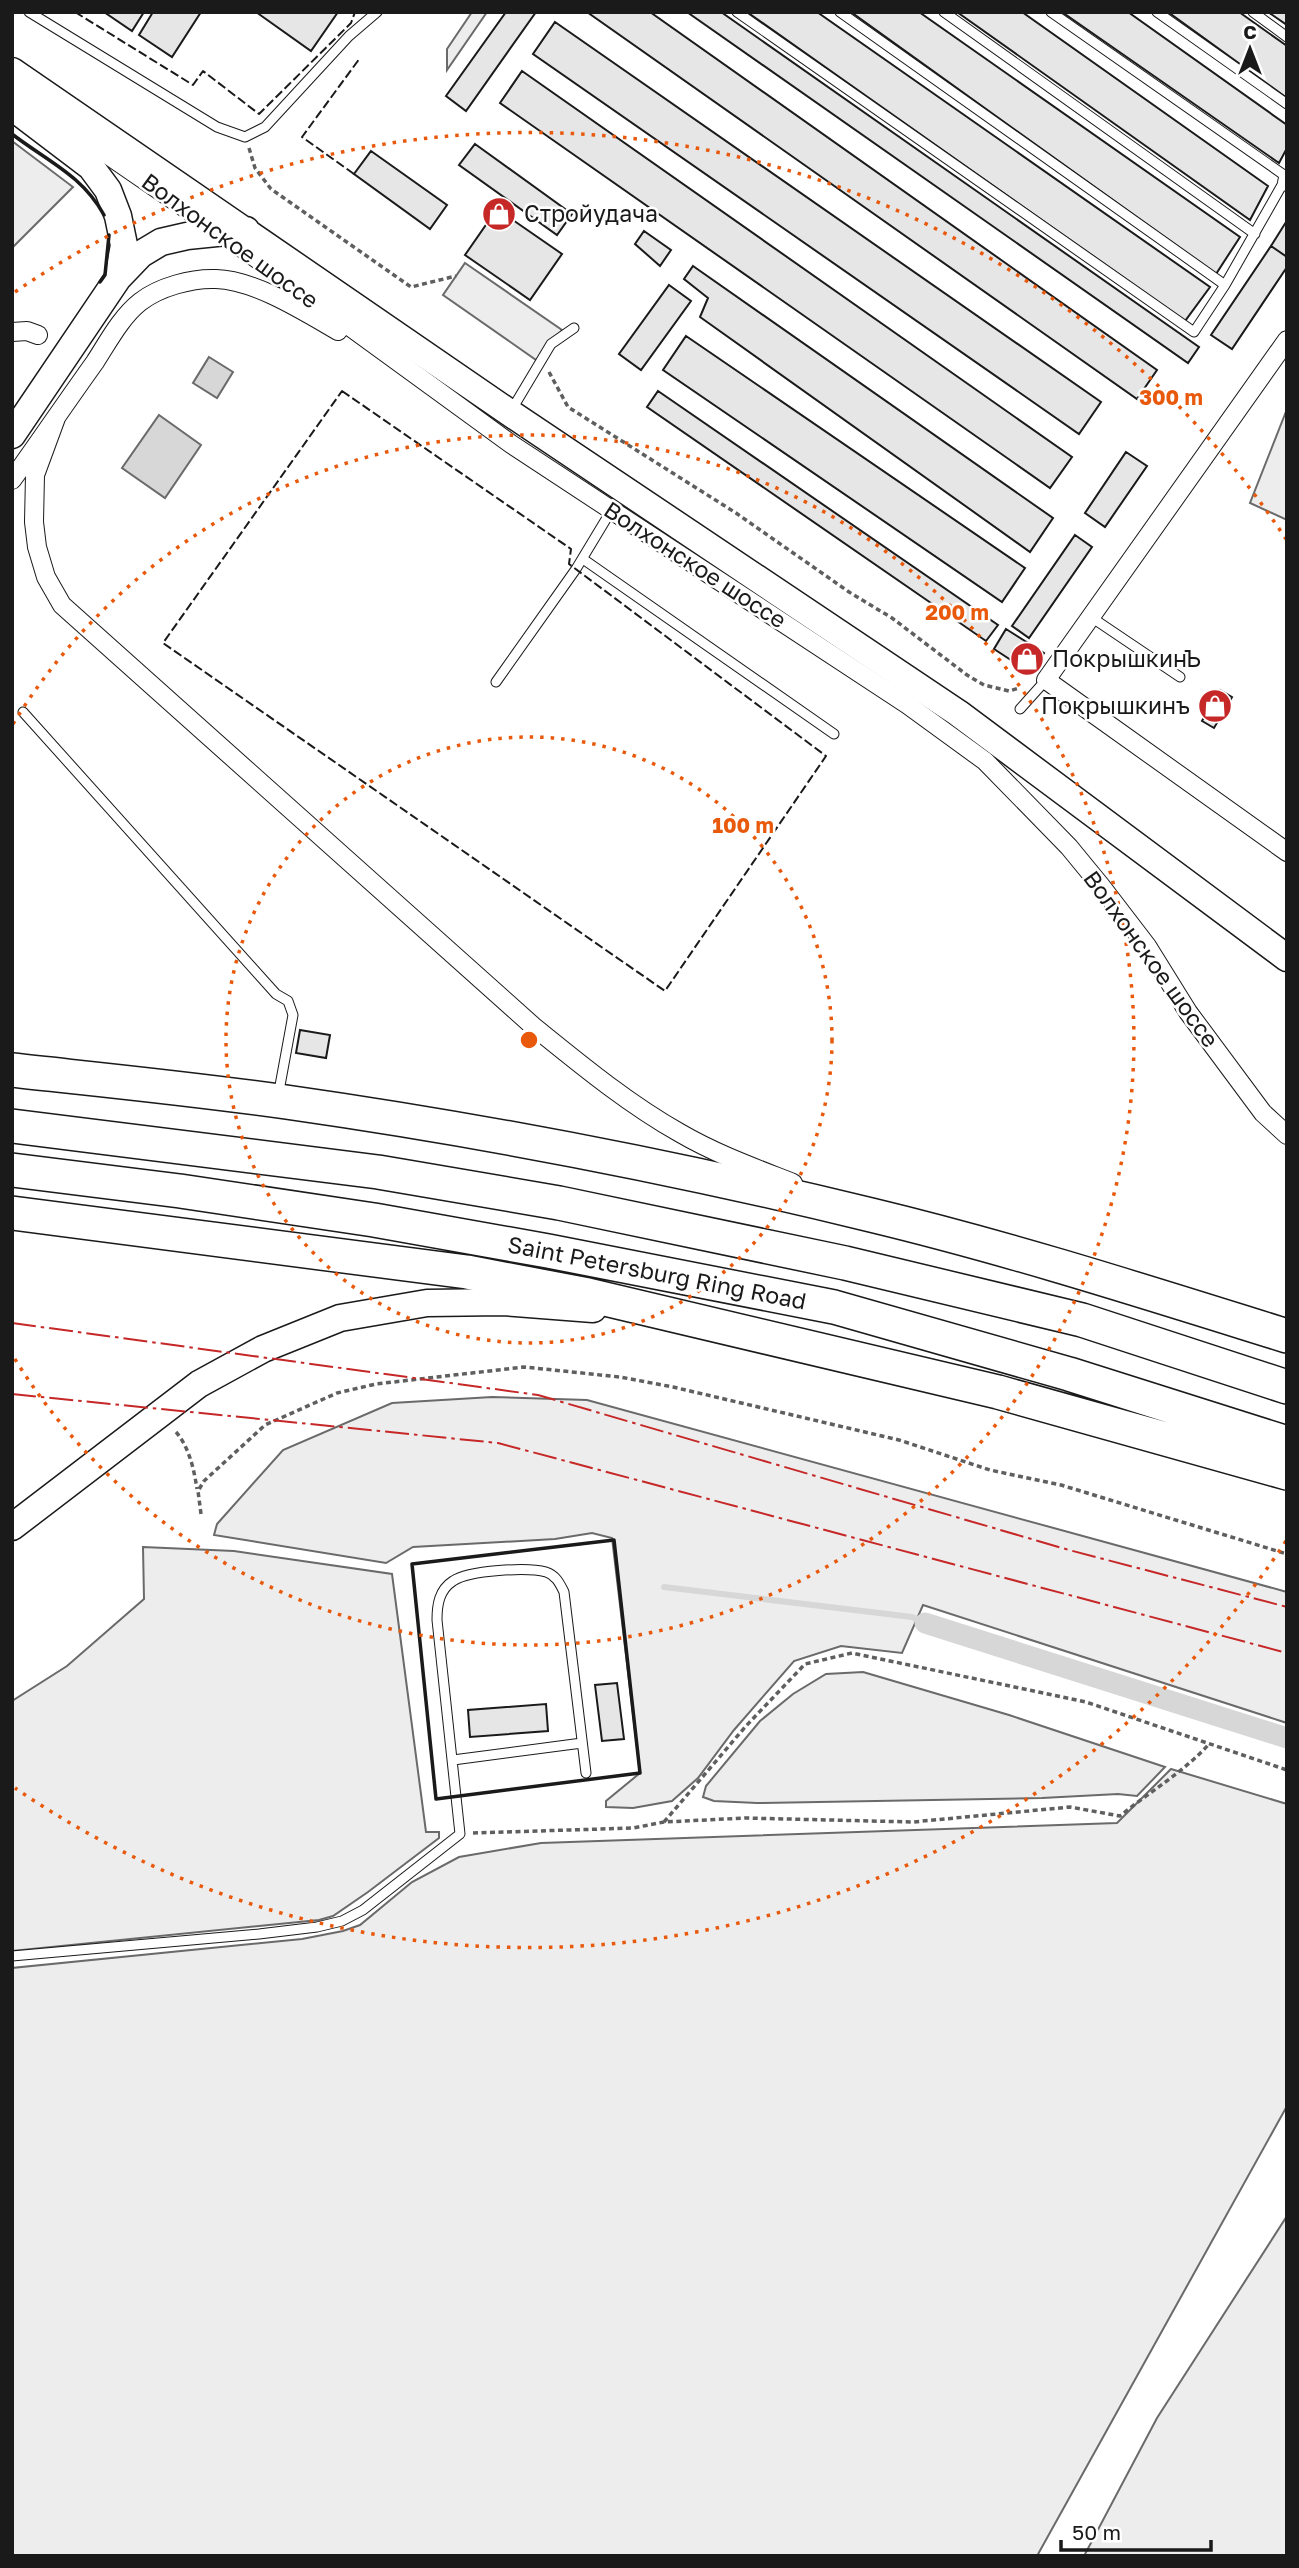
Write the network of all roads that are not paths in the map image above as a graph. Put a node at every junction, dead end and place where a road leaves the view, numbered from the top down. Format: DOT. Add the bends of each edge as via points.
graph roads {
  1 [pos="29,12"];
  2 [pos="377,12"];
  3 [pos="737,12"];
  4 [pos="841,12"];
  5 [pos="944,12"];
  6 [pos="1051,12"];
  7 [pos="1157,12"];
  8 [pos="1253,12"];
  9 [pos="1287,37"];
  10 [pos="12,71"];
  11 [pos="12,89"];
  12 [pos="1287,104"];
  13 [pos="12,107"];
  14 [pos="1285,179"];
  15 [pos="233,231"];
  16 [pos="1255,234"];
  17 [pos="118,278"];
  18 [pos="1225,285"];
  19 [pos="575,328"];
  20 [pos="12,332"];
  21 [pos="38,335"];
  22 [pos="1287,340"];
  23 [pos="56,371"];
  24 [pos="413,374"];
  25 [pos="510,413"];
  26 [pos="12,415"];
  27 [pos="56,418"];
  28 [pos="12,435"];
  29 [pos="12,481"];
  30 [pos="611,511"];
  31 [pos="583,559"];
  32 [pos="1091,617"];
  33 [pos="1180,677"];
  34 [pos="1046,680"];
  35 [pos="496,682"];
  36 [pos="1020,709"];
  37 [pos="23,712"];
  38 [pos="834,734"];
  39 [pos="1287,852"];
  40 [pos="1287,958"];
  41 [pos="12,1070"];
  42 [pos="279,1091"];
  43 [pos="12,1126"];
  44 [pos="1287,1135"];
  45 [pos="12,1170"];
  46 [pos="12,1213"];
  47 [pos="874,1216"];
  48 [pos="703,1321"];
  49 [pos="1287,1336"];
  50 [pos="1287,1387"];
  51 [pos="1287,1443"];
  52 [pos="1287,1474"];
  53 [pos="12,1527"];
  54 [pos="582,1743"];
  55 [pos="453,1760"];
  56 [pos="586,1773"];
  57 [pos="12,1956"];
  1 -- 2 [label="lane" via="217,127 245,137 265,127"];
  3 -- 18 [label="lane" via="1194,332"];
  4 -- 18 [label="lane"];
  5 -- 16 [label="lane"];
  6 -- 14 [label="lane"];
  7 -- 12 [label="lane"];
  8 -- 9 [label="lane"];
  10 -- 15 [label="main road, Волхонское шоссе"];
  11 -- 15 [label="street, Волхонское шоссе"];
  13 -- 17 [label="main road" via="91,167 108,190 124,245"];
  14 -- 16 [label="lane"];
  15 -- 17 [label="main road" via="161,242 141,254"];
  15 -- 24 [label="street, Волхонское шоссе"];
  15 -- 25 [label="main road, Волхонское шоссе"];
  16 -- 18 [label="lane"];
  17 -- 23 [label="main road"];
  19 -- 25 [label="lane" via="551,344"];
  20 -- 21 [label="street"];
  22 -- 32 [label="street"];
  23 -- 26 [label="main road"];
  23 -- 28 [label="main road"];
  24 -- 27 [label="street" via="291,304 218,279 198,281 139,302"];
  24 -- 30 [label="street, Волхонское шоссе"];
  25 -- 40 [label="main road, Волхонское шоссе" via="958,713"];
  27 -- 29 [label="street"];
  27 -- 47 [label="street" via="35,475 34,522 46,577 62,605 533,1026 593,1074 680,1133 722,1155"];
  30 -- 31 [label="lane"];
  30 -- 44 [label="street, Волхонское шоссе" via="908,705 985,761 1101,886 1255,1102"];
  31 -- 35 [label="lane"];
  31 -- 38 [label="lane"];
  32 -- 33 [label="lane"];
  32 -- 34 [label="street"];
  34 -- 36 [label="lane"];
  34 -- 39 [label="street"];
  37 -- 42 [label="lane" via="276,994 288,1001 293,1015"];
  41 -- 47 [label="highway" via="433,1125"];
  43 -- 50 [label="highway, Saint Petersburg Ring Road" via="378,1172 559,1203 845,1263 1082,1320"];
  45 -- 51 [label="highway, Saint Petersburg Ring Road" via="374,1220 834,1307"];
  46 -- 48 [label="highway" via="467,1272"];
  47 -- 49 [label="highway" via="1095,1276"];
  48 -- 52 [label="highway" via="998,1392"];
  48 -- 53 [label="main road" via="503,1302 427,1303 340,1318 263,1349 199,1384"];
  54 -- 55 [label="lane"];
  54 -- 55 [label="lane" via="564,1592 558,1579 548,1572 483,1572 453,1580 437,1604"];
  54 -- 56 [label="lane"];
  55 -- 57 [label="lane" via="460,1834 363,1910 342,1921 259,1934"];
}
